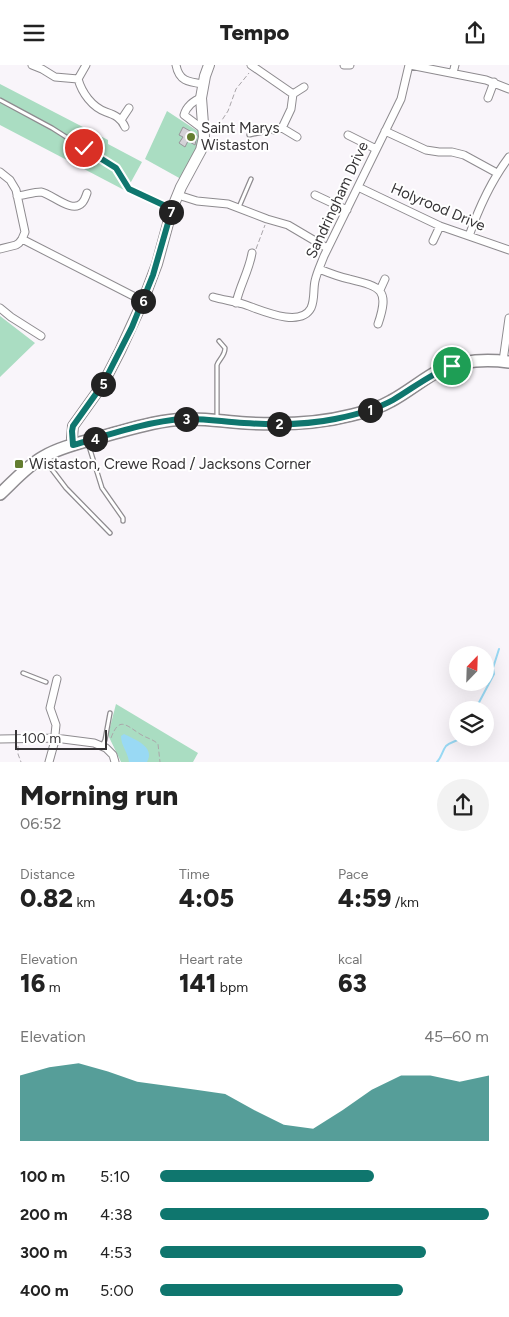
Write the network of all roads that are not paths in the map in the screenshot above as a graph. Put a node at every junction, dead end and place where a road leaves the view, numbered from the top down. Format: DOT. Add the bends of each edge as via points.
graph roads {
  1 [pos="35,65"];
  2 [pos="86,65"];
  3 [pos="176,65"];
  4 [pos="209,65"];
  5 [pos="344,65"];
  6 [pos="350,65"];
  7 [pos="410,65"];
  8 [pos="455,65"];
  9 [pos="253,66"];
  10 [pos="453,73"];
  11 [pos="78,79"];
  12 [pos="494,82"];
  13 [pos="203,84"];
  14 [pos="304,87"];
  15 [pos="509,89"];
  16 [pos="293,94"];
  17 [pos="201,98"];
  18 [pos="488,98"];
  19 [pos="0,100"];
  20 [pos="129,108"];
  21 [pos="282,128"];
  22 [pos="274,130"];
  23 [pos="385,131"];
  24 [pos="204,133"];
  25 [pos="249,135"];
  26 [pos="347,135"];
  27 [pos="297,137"];
  28 [pos="376,149"];
  29 [pos="509,157"];
  30 [pos="0,172"];
  31 [pos="497,173"];
  32 [pos="251,179"];
  33 [pos="358,187"];
  34 [pos="88,193"];
  35 [pos="314,194"];
  36 [pos="178,195"];
  37 [pos="17,196"];
  38 [pos="239,208"];
  39 [pos="172,209"];
  40 [pos="346,210"];
  41 [pos="440,226"];
  42 [pos="469,236"];
  43 [pos="22,239"];
  44 [pos="433,241"];
  45 [pos="328,248"];
  46 [pos="0,249"];
  47 [pos="509,251"];
  48 [pos="252,253"];
  49 [pos="319,269"];
  50 [pos="385,279"];
  51 [pos="380,290"];
  52 [pos="213,297"];
  53 [pos="143,301"];
  54 [pos="236,303"];
  55 [pos="0,308"];
  56 [pos="509,318"];
  57 [pos="378,324"];
  58 [pos="40,336"];
  59 [pos="219,341"];
  60 [pos="506,362"];
  61 [pos="217,421"];
  62 [pos="87,441"];
  63 [pos="73,445"];
  64 [pos="43,457"];
  65 [pos="0,494"];
  66 [pos="123,521"];
  67 [pos="110,533"];
  68 [pos="23,673"];
  69 [pos="46,682"];
  70 [pos="110,713"];
  71 [pos="54,738"];
  72 [pos="0,739"];
  73 [pos="104,747"];
  74 [pos="49,762"];
  75 [pos="115,762"];
  1 -- 11 [label="street" via="55,77"];
  2 -- 11 [label="street"];
  3 -- 13 [label="street" via="182,78"];
  4 -- 13 [label="street"];
  5 -- 6 [label="street"];
  7 -- 10 [label="street"];
  7 -- 23 [label="street, Sandringham Drive" via="403,92"];
  8 -- 10 [label="street"];
  9 -- 16 [label="street"];
  10 -- 12 [label="street"];
  11 -- 20 [label="street" via="90,101 123,123"];
  12 -- 15 [label="street"];
  12 -- 18 [label="street"];
  13 -- 17 [label="street"];
  14 -- 16 [label="street"];
  16 -- 21 [label="street" via="291,109"];
  17 -- 24 [label="street"];
  17 -- 24 [label="street" via="193,101 184,115"];
  19 -- 39 [label="lane" via="116,168 129,189"];
  21 -- 22 [label="street"];
  21 -- 27 [label="street"];
  22 -- 25 [label="lane"];
  23 -- 28 [label="street, Sandringham Drive"];
  23 -- 31 [label="street" via="426,150 464,155"];
  24 -- 36 [label="street" via="201,150"];
  26 -- 28 [label="street"];
  28 -- 33 [label="street, Sandringham Drive"];
  29 -- 31 [label="street"];
  30 -- 37 [label="street" via="12,184"];
  31 -- 42 [label="street" via="482,200"];
  32 -- 38 [label="lane"];
  33 -- 40 [label="street, Sandringham Drive"];
  33 -- 41 [label="street, Holyrood Drive"];
  34 -- 37 [label="street" via="75,207 41,192"];
  35 -- 40 [label="street"];
  36 -- 38 [label="street"];
  36 -- 39 [label="street"];
  37 -- 43 [label="street" via="24,228"];
  38 -- 45 [label="street" via="288,225"];
  39 -- 53 [label="street"];
  40 -- 45 [label="street, Sandringham Drive"];
  41 -- 42 [label="street, Holyrood Drive"];
  41 -- 44 [label="street"];
  42 -- 47 [label="street, Holyrood Drive"];
  43 -- 46 [label="street" via="16,245"];
  43 -- 53 [label="street"];
  45 -- 49 [label="street, Sandringham Drive"];
  48 -- 54 [label="street"];
  49 -- 51 [label="street"];
  49 -- 54 [label="street, Sandringham Drive" via="313,303 304,315 279,315"];
  50 -- 51 [label="street"];
  51 -- 57 [label="street" via="382,309"];
  52 -- 54 [label="street, Sandringham Drive"];
  53 -- 63 [label="street" via="106,379 73,426"];
  55 -- 58 [label="street"];
  56 -- 60 [label="street"];
  59 -- 61 [label="lane" via="226,348 217,365"];
  60 -- 61 [label="main road" via="472,361 452,366 380,406 333,419 288,424"];
  61 -- 62 [label="main road" via="171,421"];
  62 -- 63 [label="main road"];
  62 -- 66 [label="lane" via="102,488"];
  63 -- 64 [label="main road"];
  64 -- 65 [label="main road"];
  64 -- 67 [label="lane" via="66,488"];
  68 -- 69 [label="lane"];
  69 -- 71 [label="street" via="56,682 50,708 56,725"];
  70 -- 73 [label="lane"];
  71 -- 72 [label="street"];
  71 -- 73 [label="street"];
  71 -- 74 [label="street"];
  73 -- 75 [label="street" via="113,755"];
}
